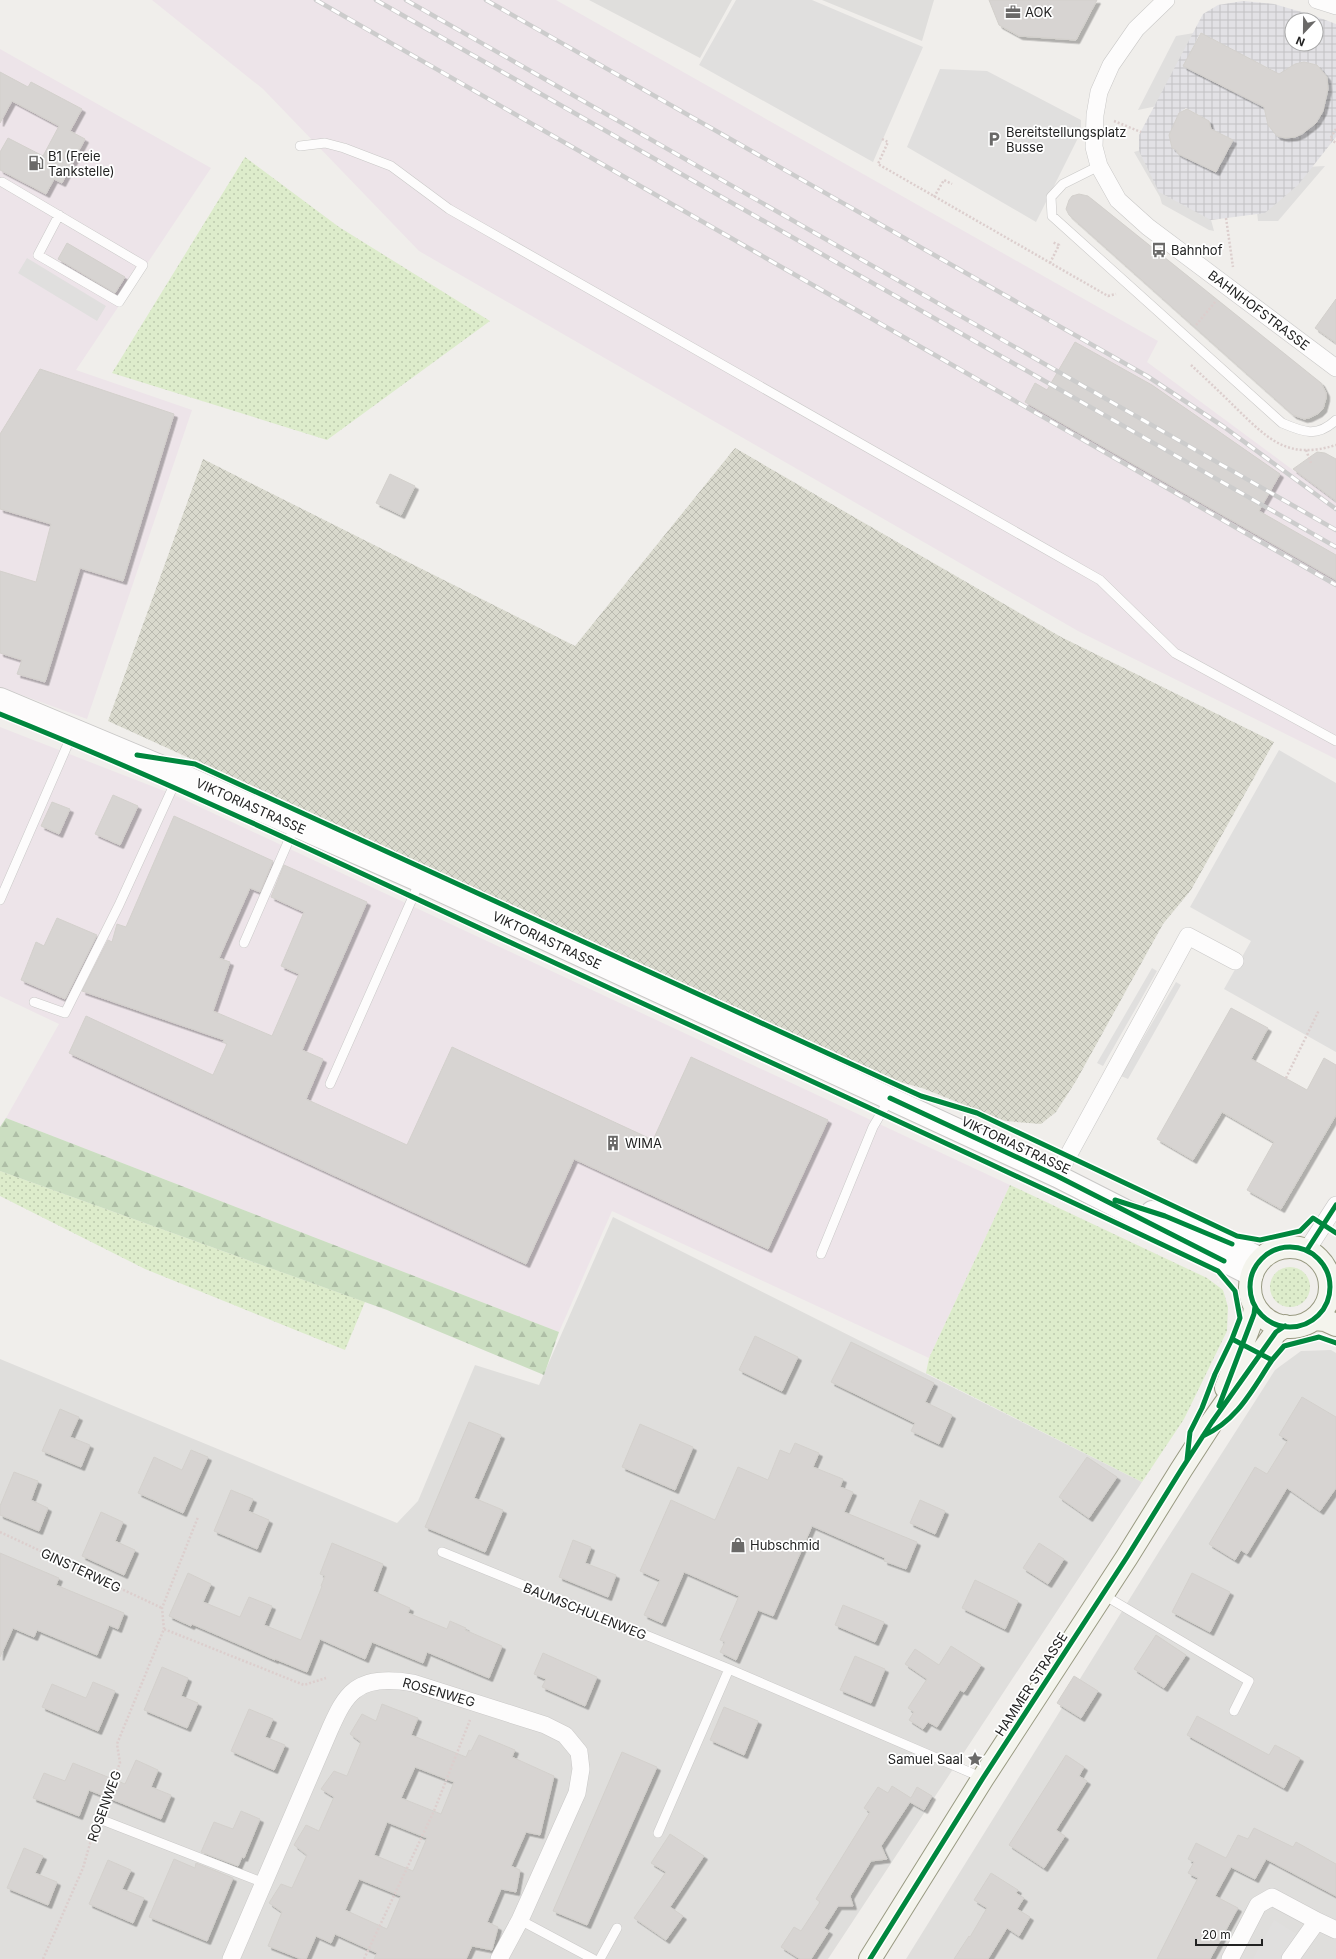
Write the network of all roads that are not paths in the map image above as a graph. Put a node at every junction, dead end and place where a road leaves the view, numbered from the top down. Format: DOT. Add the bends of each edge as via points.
graph roads {
  1 [pos="1166,0"];
  2 [pos="1317,0"];
  3 [pos="1336,6"];
  4 [pos="300,146"];
  5 [pos="1099,166"];
  6 [pos="2,182"];
  7 [pos="59,215"];
  8 [pos="1336,368"];
  9 [pos="1336,420"];
  10 [pos="0,699"];
  11 [pos="74,728"];
  12 [pos="1336,741"];
  13 [pos="180,774"];
  14 [pos="295,826"];
  15 [pos="420,881"];
  16 [pos="0,900"];
  17 [pos="244,943"];
  18 [pos="1235,961"];
  19 [pos="34,1002"];
  20 [pos="330,1084"];
  21 [pos="890,1098"];
  22 [pos="1057,1176"];
  23 [pos="1336,1205"];
  24 [pos="1307,1250"];
  25 [pos="821,1254"];
  26 [pos="1256,1267"];
  27 [pos="1333,1297"];
  28 [pos="1255,1306"];
  29 [pos="1314,1319"];
  30 [pos="1336,1325"];
  31 [pos="1285,1326"];
  32 [pos="1212,1422"];
  33 [pos="442,1552"];
  34 [pos="1102,1594"];
  35 [pos="728,1670"];
  36 [pos="1234,1711"];
  37 [pos="983,1778"];
  38 [pos="98,1818"];
  39 [pos="658,1832"];
  40 [pos="264,1883"];
  41 [pos="520,1920"];
  42 [pos="1318,1921"];
  43 [pos="617,1928"];
  44 [pos="1336,1930"];
  45 [pos="231,1959"];
  46 [pos="500,1959"];
  47 [pos="593,1959"];
  48 [pos="600,1959"];
  49 [pos="870,1959"];
  50 [pos="1230,1959"];
  51 [pos="1290,1959"];
  1 -- 5 [label="street, BAHNHOFSTRASSE" via="1136,28 1111,65 1099,92 1094,147"];
  2 -- 3 [label="street"];
  4 -- 12 [label="lane" via="325,143 391,166 449,209 1100,580 1175,653"];
  5 -- 8 [label="street, BAHNHOFSTRASSE" via="1118,200 1148,227"];
  5 -- 9 [label="lane" via="1063,184 1051,197 1052,216 1282,423 1305,432 1327,429"];
  6 -- 7 [label="lane"];
  7 -- 7 [label="lane" via="142,265 119,302 38,254"];
  10 -- 11 [label="street, VIKTORIASTRASSE"];
  11 -- 13 [label="street, VIKTORIASTRASSE"];
  11 -- 16 [label="lane"];
  13 -- 14 [label="street, VIKTORIASTRASSE"];
  13 -- 19 [label="lane" via="65,1013"];
  14 -- 15 [label="street, VIKTORIASTRASSE"];
  14 -- 17 [label="lane"];
  15 -- 20 [label="lane"];
  15 -- 21 [label="street, VIKTORIASTRASSE"];
  18 -- 22 [label="street" via="1188,936"];
  21 -- 22 [label="street, VIKTORIASTRASSE"];
  21 -- 25 [label="lane" via="873,1127"];
  22 -- 26 [label="street, VIKTORIASTRASSE" via="1088,1192 1165,1216 1223,1240"];
  23 -- 24 [label="street"];
  24 -- 26 [label="main road" via="1295,1246 1283,1247 1271,1251"];
  24 -- 27 [label="main road" via="1318,1257 1326,1268"];
  26 -- 28 [label="main road" via="1250,1288"];
  27 -- 29 [label="main road"];
  28 -- 31 [label="main road" via="1269,1321"];
  28 -- 32 [label="main road, HAMMER STRASSE"];
  29 -- 30 [label="main road"];
  29 -- 31 [label="main road" via="1307,1324"];
  31 -- 32 [label="main road, HAMMER STRASSE" via="1276,1332"];
  32 -- 34 [label="main road, HAMMER STRASSE"];
  33 -- 35 [label="lane, BAUMSCHULENWEG"];
  34 -- 36 [label="lane" via="1249,1681"];
  34 -- 37 [label="main road, HAMMER STRASSE"];
  35 -- 37 [label="lane, BAUMSCHULENWEG"];
  35 -- 39 [label="lane"];
  37 -- 49 [label="main road, HAMMER STRASSE"];
  38 -- 40 [label="lane"];
  40 -- 41 [label="street, ROSENWEG" via="341,1707 356,1689 376,1682 393,1680 413,1683 552,1728 565,1735 578,1752 581,1769 577,1793"];
  40 -- 45 [label="street, ROSENWEG"];
  41 -- 46 [label="street, ROSENWEG"];
  41 -- 47 [label="lane"];
  42 -- 44 [label="street"];
  42 -- 50 [label="street" via="1272,1897 1258,1906"];
  42 -- 51 [label="street"];
  43 -- 48 [label="lane"];
}
